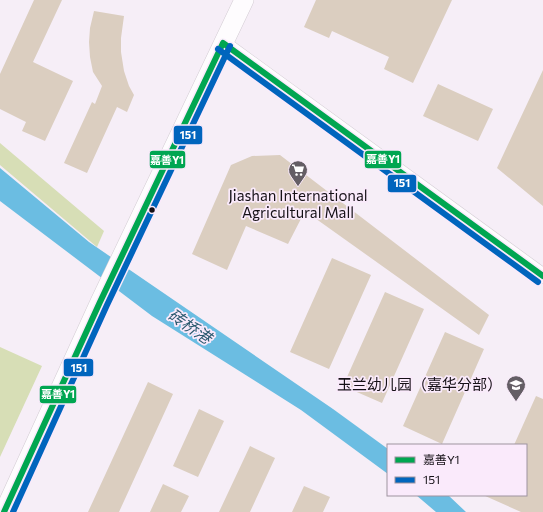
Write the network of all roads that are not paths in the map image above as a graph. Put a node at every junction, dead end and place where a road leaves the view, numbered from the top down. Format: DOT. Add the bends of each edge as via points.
graph roads {
  1 [pos="244,0"];
  2 [pos="223,43"];
  3 [pos="543,276"];
  4 [pos="4,512"];
  1 -- 2 [label="street"];
  2 -- 3 [label="street"];
  2 -- 4 [label="street"];
}
